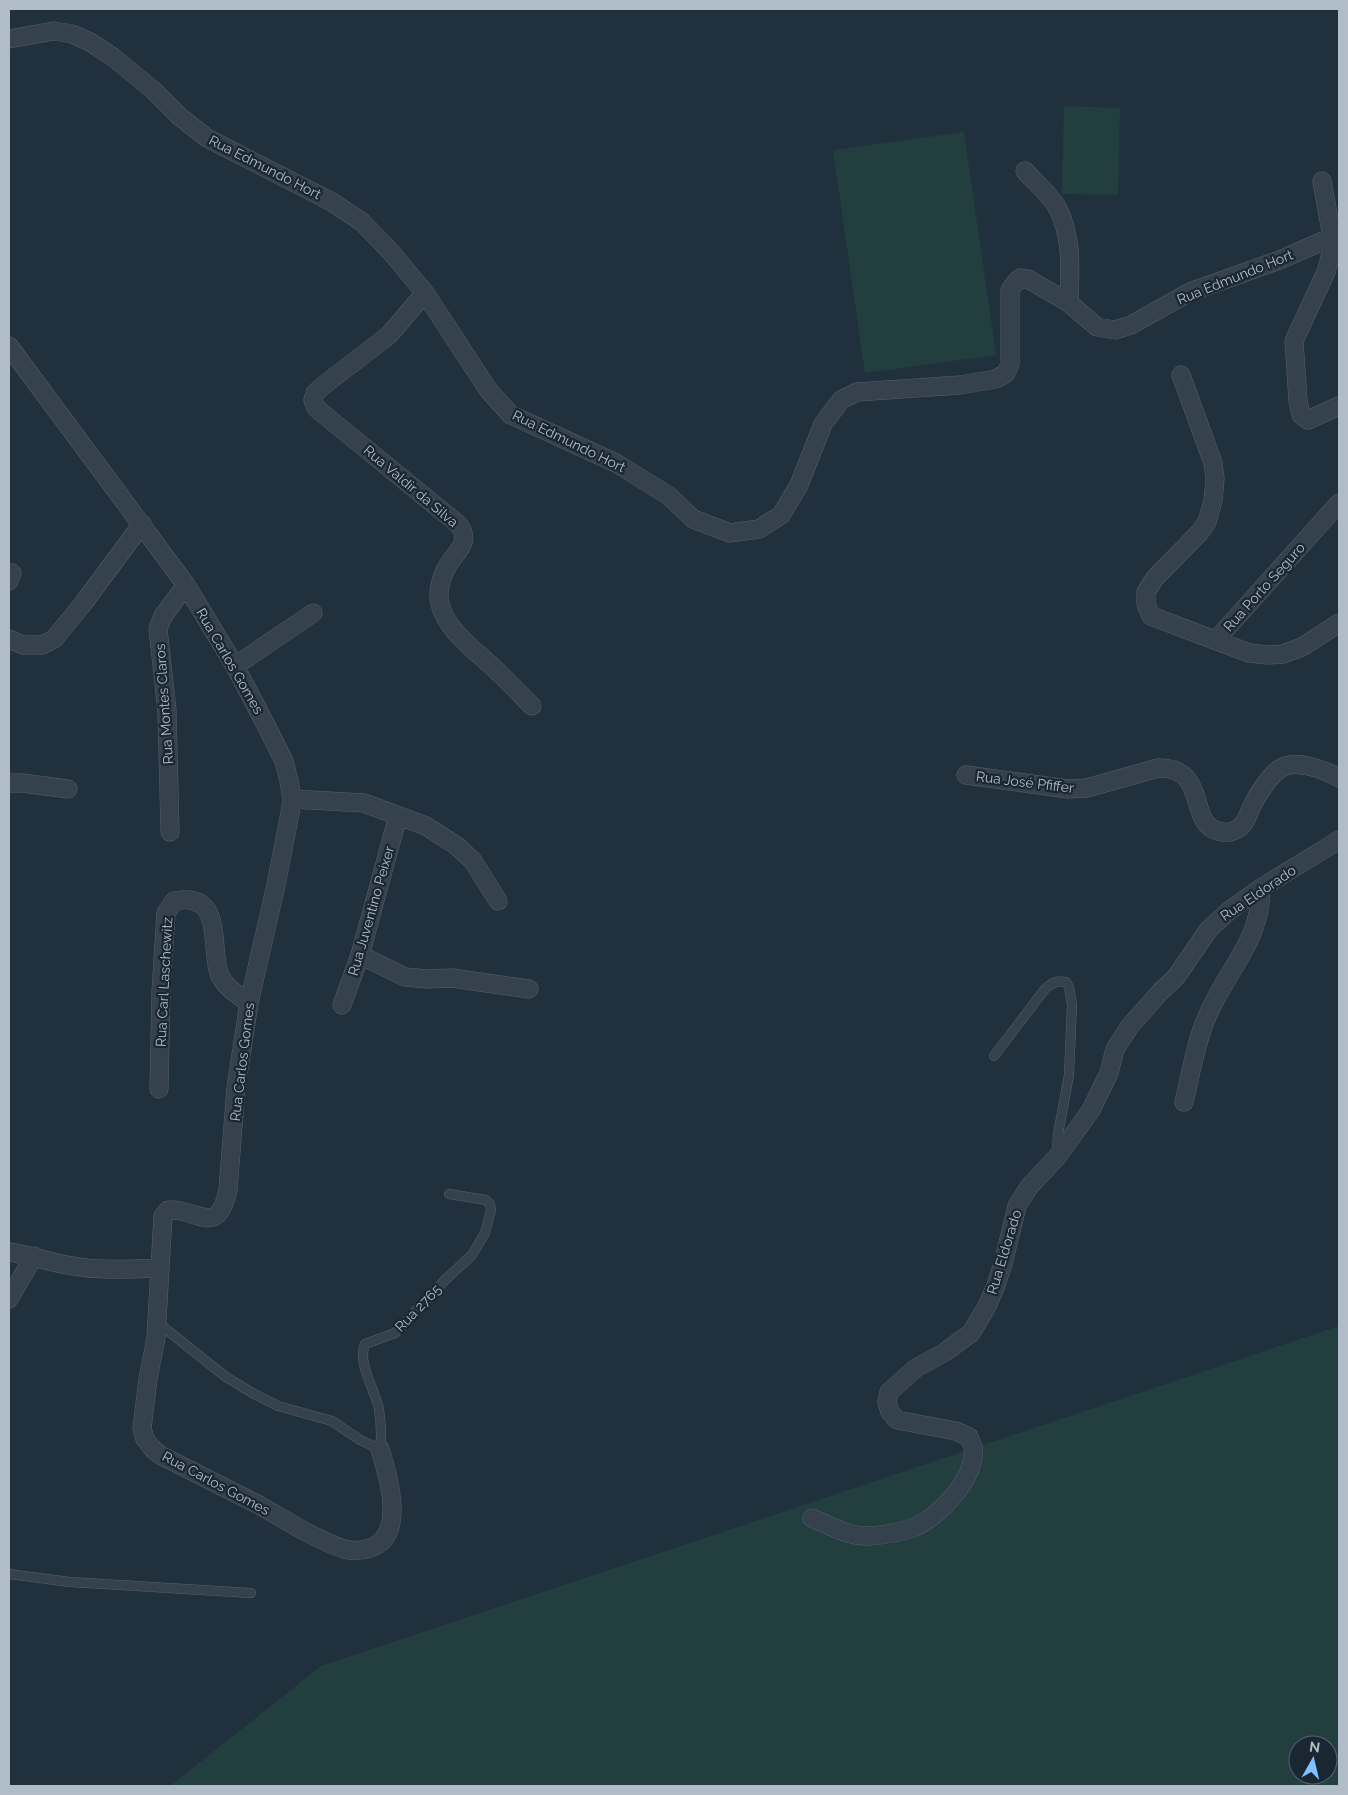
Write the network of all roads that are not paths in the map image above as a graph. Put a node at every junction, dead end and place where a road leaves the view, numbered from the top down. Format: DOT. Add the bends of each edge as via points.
graph roads {
  1 [pos="9,39"];
  2 [pos="1025,171"];
  3 [pos="1322,181"];
  4 [pos="1332,237"];
  5 [pos="425,293"];
  6 [pos="1069,303"];
  7 [pos="9,346"];
  8 [pos="1181,375"];
  9 [pos="1339,406"];
  10 [pos="1339,503"];
  11 [pos="142,524"];
  12 [pos="186,585"];
  13 [pos="313,612"];
  14 [pos="1339,623"];
  15 [pos="9,639"];
  16 [pos="1216,640"];
  17 [pos="235,666"];
  18 [pos="532,706"];
  19 [pos="966,775"];
  20 [pos="1339,778"];
  21 [pos="9,783"];
  22 [pos="68,789"];
  23 [pos="292,799"];
  24 [pos="398,816"];
  25 [pos="170,832"];
  26 [pos="1339,840"];
  27 [pos="1261,888"];
  28 [pos="498,901"];
  29 [pos="360,955"];
  30 [pos="529,989"];
  31 [pos="248,1003"];
  32 [pos="342,1005"];
  33 [pos="994,1056"];
  34 [pos="159,1089"];
  35 [pos="1184,1102"];
  36 [pos="1057,1157"];
  37 [pos="449,1194"];
  38 [pos="9,1252"];
  39 [pos="34,1256"];
  40 [pos="159,1268"];
  41 [pos="9,1299"];
  42 [pos="156,1321"];
  43 [pos="380,1449"];
  44 [pos="812,1518"];
  45 [pos="9,1574"];
  46 [pos="251,1593"];
  1 -- 5 [label="street, Rua Edmundo Hort" via="54,31 90,42 113,57 207,138 332,202 362,222"];
  2 -- 6 [label="street" via="1056,206 1066,230 1071,254"];
  3 -- 4 [label="street"];
  4 -- 6 [label="street, Rua Edmundo Hort" via="1190,292 1131,325 1115,330 1097,327"];
  4 -- 9 [label="street" via="1326,272 1294,341 1301,415 1308,420"];
  5 -- 6 [label="street, Rua Edmundo Hort" via="489,391 511,415 616,463 669,496 693,519 730,533 759,528 781,515 799,485 823,424 842,400 858,392 960,385 996,379 1006,373 1010,364 1010,290 1020,278 1028,279"];
  5 -- 18 [label="street, Rua Valdir da Silva" via="389,335 324,385 315,393 313,400 316,408 463,530 461,548 447,567 439,590 442,612 458,635"];
  7 -- 11 [label="street, Rua Carlos Gomes"];
  8 -- 16 [label="street, Rua Porto Seguro" via="1213,463 1213,501 1207,522 1200,532 1155,578 1146,592 1146,604 1151,616"];
  10 -- 16 [label="street, Rua Porto Seguro"];
  11 -- 12 [label="street, Rua Carlos Gomes"];
  11 -- 15 [label="street" via="54,639 42,645"];
  12 -- 17 [label="street, Rua Carlos Gomes"];
  12 -- 25 [label="street, Rua Montes Claros" via="163,616 158,630 167,711"];
  13 -- 17 [label="street"];
  14 -- 16 [label="street" via="1302,647 1283,654 1249,653"];
  17 -- 23 [label="street, Rua Carlos Gomes" via="284,761"];
  19 -- 20 [label="street, Rua José Pfiffer" via="1068,789 1087,788 1167,768 1184,775 1190,782 1202,818 1210,828 1220,832 1233,832 1245,822 1264,786 1281,768 1295,765 1314,767"];
  21 -- 22 [label="street"];
  23 -- 24 [label="street" via="364,803"];
  23 -- 31 [label="street, Rua Carlos Gomes"];
  24 -- 28 [label="street" via="426,826 458,846 473,861"];
  24 -- 29 [label="street, Rua Juventino Peixer"];
  26 -- 27 [label="street, Rua Eldorado"];
  27 -- 35 [label="street" via="1261,906 1250,940 1220,989 1198,1041"];
  27 -- 36 [label="street, Rua Eldorado" via="1208,928 1176,977 1130,1026 1115,1049 1110,1073 1091,1110"];
  29 -- 30 [label="street" via="405,977 452,978"];
  29 -- 32 [label="street, Rua Juventino Peixer"];
  31 -- 34 [label="street, Rua Carl Laschewitz" via="223,982 218,972 212,918 200,903 174,901 166,914"];
  31 -- 40 [label="street, Rua Carlos Gomes" via="224,1204 219,1214 212,1218 168,1210 163,1216"];
  33 -- 36 [label="lane" via="1045,989 1053,982 1066,982 1072,1005 1069,1075"];
  36 -- 44 [label="street, Rua Eldorado" via="1029,1187 1018,1206 995,1288 970,1333 916,1368 889,1392 887,1402 896,1420 956,1431 968,1437 973,1446 973,1457 956,1494 941,1511 915,1527 869,1536 846,1533"];
  37 -- 43 [label="lane, Rua 2765" via="486,1200 491,1210 485,1232 472,1255 395,1333 365,1344 362,1351 379,1407"];
  38 -- 39 [label="street"];
  39 -- 40 [label="street" via="74,1266"];
  39 -- 41 [label="street"];
  40 -- 42 [label="street, Rua Carlos Gomes"];
  42 -- 43 [label="lane" via="226,1377 254,1394 278,1406 332,1421"];
  42 -- 43 [label="street, Rua Carlos Gomes" via="142,1428 145,1438 160,1455 313,1535 345,1549 363,1550 377,1546 387,1534 392,1515 392,1497"];
  45 -- 46 [label="lane" via="70,1582"];
}
